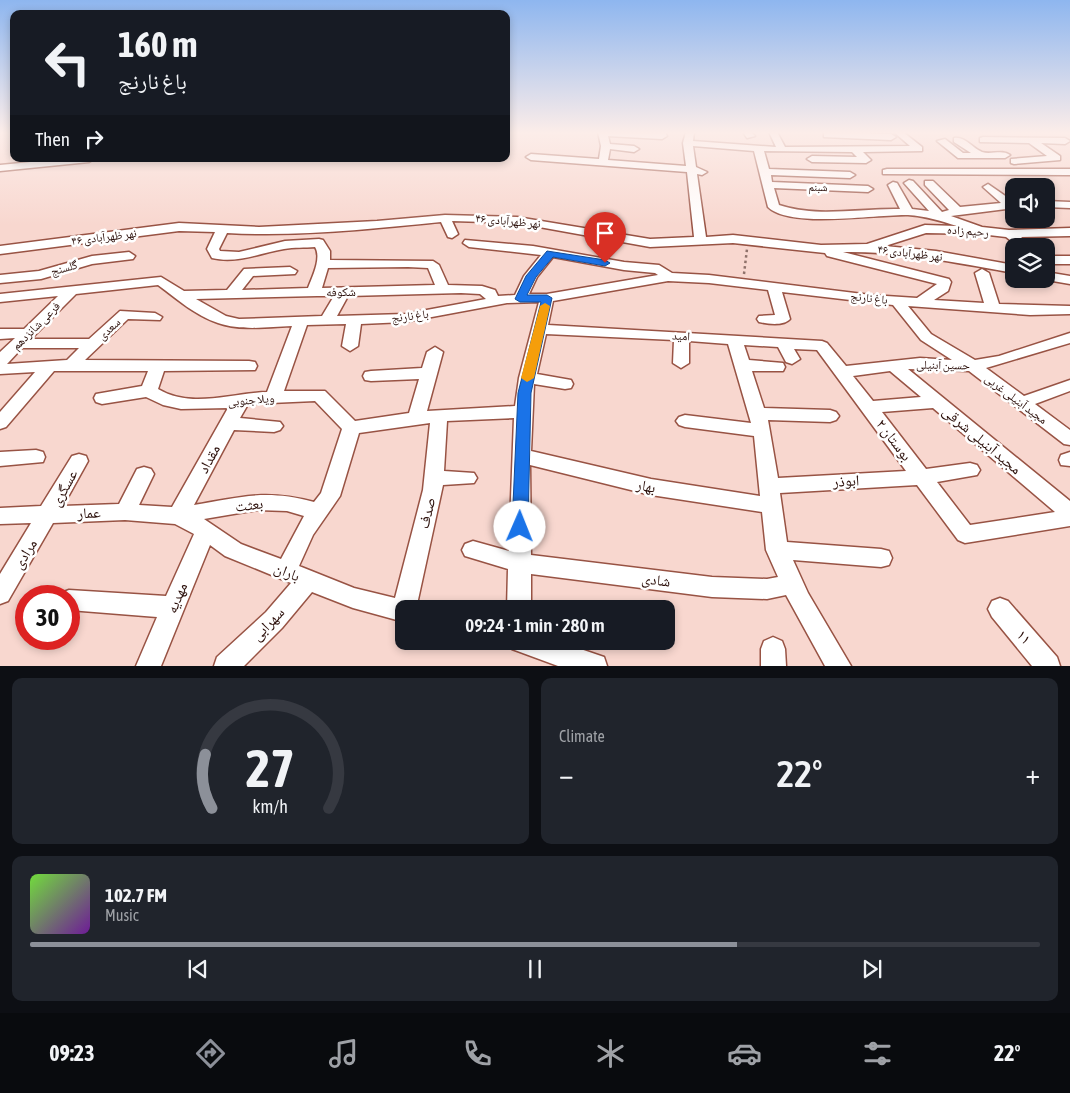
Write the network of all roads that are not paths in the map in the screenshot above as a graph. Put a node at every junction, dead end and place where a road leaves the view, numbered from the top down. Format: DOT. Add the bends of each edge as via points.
graph roads {
  1 [pos="49,163"];
  2 [pos="613,163"];
  3 [pos="695,163"];
  4 [pos="763,163"];
  5 [pos="0,168"];
  6 [pos="697,171"];
  7 [pos="765,172"];
  8 [pos="887,172"];
  9 [pos="1070,172"];
  10 [pos="850,175"];
  11 [pos="909,184"];
  12 [pos="929,184"];
  13 [pos="768,185"];
  14 [pos="893,185"];
  15 [pos="988,187"];
  16 [pos="868,189"];
  17 [pos="1005,204"];
  18 [pos="1055,205"];
  19 [pos="1005,206"];
  20 [pos="1069,206"];
  21 [pos="957,211"];
  22 [pos="908,212"];
  23 [pos="940,216"];
  24 [pos="445,218"];
  25 [pos="223,228"];
  26 [pos="980,230"];
  27 [pos="1070,232"];
  28 [pos="452,234"];
  29 [pos="1009,234"];
  30 [pos="1015,238"];
  31 [pos="701,241"];
  32 [pos="469,243"];
  33 [pos="869,248"];
  34 [pos="821,249"];
  35 [pos="0,250"];
  36 [pos="550,254"];
  37 [pos="129,256"];
  38 [pos="1055,260"];
  39 [pos="1070,260"];
  40 [pos="323,264"];
  41 [pos="1005,267"];
  42 [pos="290,271"];
  43 [pos="982,273"];
  44 [pos="41,275"];
  45 [pos="668,277"];
  46 [pos="1055,278"];
  47 [pos="0,279"];
  48 [pos="1070,280"];
  49 [pos="774,286"];
  50 [pos="440,290"];
  51 [pos="71,291"];
  52 [pos="343,292"];
  53 [pos="232,293"];
  54 [pos="313,293"];
  55 [pos="181,295"];
  56 [pos="26,296"];
  57 [pos="0,298"];
  58 [pos="547,298"];
  59 [pos="520,299"];
  60 [pos="896,300"];
  61 [pos="494,302"];
  62 [pos="920,302"];
  63 [pos="993,308"];
  64 [pos="1070,310"];
  65 [pos="1048,311"];
  66 [pos="155,317"];
  67 [pos="764,319"];
  68 [pos="354,321"];
  69 [pos="301,322"];
  70 [pos="326,322"];
  71 [pos="1070,323"];
  72 [pos="539,329"];
  73 [pos="0,334"];
  74 [pos="682,336"];
  75 [pos="24,338"];
  76 [pos="1070,338"];
  77 [pos="735,340"];
  78 [pos="93,344"];
  79 [pos="784,344"];
  80 [pos="350,346"];
  81 [pos="822,346"];
  82 [pos="435,352"];
  83 [pos="792,358"];
  84 [pos="0,361"];
  85 [pos="681,363"];
  86 [pos="50,365"];
  87 [pos="71,365"];
  88 [pos="742,365"];
  89 [pos="152,366"];
  90 [pos="249,366"];
  91 [pos="973,366"];
  92 [pos="777,367"];
  93 [pos="895,367"];
  94 [pos="0,370"];
  95 [pos="842,372"];
  96 [pos="429,373"];
  97 [pos="371,376"];
  98 [pos="527,378"];
  99 [pos="565,384"];
  100 [pos="1070,385"];
  101 [pos="149,391"];
  102 [pos="273,397"];
  103 [pos="102,398"];
  104 [pos="240,402"];
  105 [pos="937,402"];
  106 [pos="1020,403"];
  107 [pos="869,407"];
  108 [pos="523,412"];
  109 [pos="439,415"];
  110 [pos="830,416"];
  111 [pos="416,418"];
  112 [pos="685,421"];
  113 [pos="759,422"];
  114 [pos="0,423"];
  115 [pos="228,424"];
  116 [pos="274,426"];
  117 [pos="351,428"];
  118 [pos="1067,434"];
  119 [pos="521,456"];
  120 [pos="36,457"];
  121 [pos="0,459"];
  122 [pos="79,461"];
  123 [pos="970,470"];
  124 [pos="144,474"];
  125 [pos="922,477"];
  126 [pos="434,478"];
  127 [pos="467,478"];
  128 [pos="770,486"];
  129 [pos="772,506"];
  130 [pos="125,512"];
  131 [pos="319,512"];
  132 [pos="1070,513"];
  133 [pos="49,514"];
  134 [pos="0,516"];
  135 [pos="178,516"];
  136 [pos="1070,518"];
  137 [pos="206,530"];
  138 [pos="473,550"];
  139 [pos="777,550"];
  140 [pos="881,558"];
  141 [pos="519,563"];
  142 [pos="286,571"];
  143 [pos="308,580"];
  144 [pos="792,584"];
  145 [pos="0,594"];
  146 [pos="406,600"];
  147 [pos="519,600"];
  148 [pos="80,601"];
  149 [pos="173,607"];
  150 [pos="395,608"];
  151 [pos="1000,609"];
  152 [pos="541,650"];
  153 [pos="565,661"];
  154 [pos="148,666"];
  155 [pos="226,666"];
  156 [pos="595,666"];
  157 [pos="839,666"];
  158 [pos="1048,666"];
  1 -- 5 [label="street"];
  2 -- 6 [label="street"];
  3 -- 6 [label="street"];
  4 -- 7 [label="street"];
  6 -- 31 [label="street"];
  7 -- 10 [label="street"];
  7 -- 13 [label="street"];
  8 -- 9 [label="street"];
  11 -- 23 [label="street"];
  12 -- 21 [label="street"];
  13 -- 16 [label="street, شبنم"];
  13 -- 22 [label="street" via="774,207 791,214 831,216"];
  14 -- 22 [label="street"];
  15 -- 17 [label="street"];
  18 -- 20 [label="street"];
  19 -- 21 [label="street"];
  21 -- 23 [label="street"];
  22 -- 23 [label="street"];
  23 -- 26 [label="street"];
  24 -- 25 [label="street, نهر ظهرآبادی ۴۶" via="259,231"];
  24 -- 28 [label="street"];
  24 -- 31 [label="street, نهر ظهرآبادی ۴۶" via="516,220 650,243"];
  25 -- 35 [label="street, نهر ظهرآبادی ۴۶" via="179,227"];
  25 -- 40 [label="street" via="213,249 216,256 239,256 285,245 319,244 324,251"];
  26 -- 29 [label="street, رحیم زاده"];
  26 -- 33 [label="street, رحیم زاده" via="925,229"];
  27 -- 29 [label="street, رحیم زاده"];
  29 -- 30 [label="street"];
  31 -- 34 [label="street, نهر ظهرآبادی ۴۶" via="733,239 767,247"];
  32 -- 36 [label="street, باغ نارنج"];
  33 -- 34 [label="street, نهر ظهرآبادی ۴۶"];
  33 -- 41 [label="street, نهر ظهرآبادی ۴۶" via="936,255"];
  34 -- 62 [label="street" via="944,282 944,288"];
  36 -- 45 [label="street, باغ نارنج" via="659,269"];
  36 -- 59 [label="street" via="531,276"];
  37 -- 44 [label="street, گلسنج" via="75,264"];
  38 -- 39 [label="street"];
  40 -- 50 [label="street" via="433,265 442,286"];
  40 -- 54 [label="street"];
  42 -- 53 [label="street" via="248,272"];
  43 -- 63 [label="street"];
  44 -- 47 [label="street, گلسنج"];
  44 -- 56 [label="street"];
  45 -- 49 [label="street, باغ نارنج"];
  45 -- 58 [label="street, باغ نارنج"];
  46 -- 48 [label="street"];
  49 -- 60 [label="street, باغ نارنج"];
  49 -- 67 [label="street" via="783,319"];
  50 -- 52 [label="street, شکوفه"];
  50 -- 61 [label="street, شکوفه" via="482,290 490,293"];
  51 -- 55 [label="street, باغ نارنج" via="163,274"];
  51 -- 56 [label="street, باغ نارنج"];
  51 -- 75 [label="street, فرعی شانزدهم"];
  52 -- 54 [label="street, شکوفه"];
  52 -- 70 [label="street"];
  53 -- 54 [label="street, شکوفه"];
  53 -- 55 [label="street, شکوفه"];
  55 -- 69 [label="street, باغ نارنج" via="222,320 240,323"];
  56 -- 57 [label="street, باغ نارنج"];
  58 -- 59 [label="street, باغ نارنج"];
  58 -- 72 [label="street"];
  59 -- 61 [label="street, باغ نارنج"];
  60 -- 62 [label="street, باغ نارنج"];
  60 -- 91 [label="street, مجید آبنیلی غربی" via="926,337"];
  61 -- 68 [label="street, باغ نارنج" via="405,318"];
  62 -- 63 [label="street, باغ نارنج"];
  63 -- 65 [label="street, باغ نارنج"];
  64 -- 65 [label="street, باغ نارنج"];
  65 -- 71 [label="street"];
  66 -- 78 [label="street, سعدی" via="125,314"];
  68 -- 70 [label="street, باغ نارنج"];
  68 -- 80 [label="street"];
  69 -- 70 [label="street, باغ نارنج"];
  69 -- 102 [label="street"];
  72 -- 74 [label="street, امید"];
  72 -- 98 [label="street"];
  73 -- 75 [label="street"];
  74 -- 77 [label="street, امید"];
  74 -- 85 [label="street"];
  75 -- 78 [label="street"];
  75 -- 84 [label="street, فرعی شانزدهم"];
  76 -- 91 [label="street, حسین آبنیلی"];
  77 -- 79 [label="street, امید"];
  77 -- 88 [label="street"];
  78 -- 87 [label="street, سعدی"];
  79 -- 81 [label="street, امید"];
  79 -- 83 [label="street"];
  81 -- 95 [label="street, بوستان ۲"];
  82 -- 96 [label="street"];
  86 -- 87 [label="street"];
  86 -- 94 [label="street"];
  86 -- 114 [label="street"];
  87 -- 89 [label="street"];
  88 -- 92 [label="street"];
  88 -- 113 [label="street"];
  89 -- 90 [label="street"];
  89 -- 101 [label="street" via="157,367"];
  91 -- 93 [label="street, حسین آبنیلی" via="920,363"];
  91 -- 106 [label="street, مجید آبنیلی غربی"];
  93 -- 95 [label="street, حسین آبنیلی"];
  93 -- 105 [label="street, مجید آبنیلی شرقی"];
  95 -- 107 [label="street, بوستان ۲"];
  96 -- 97 [label="street"];
  96 -- 111 [label="street"];
  98 -- 99 [label="street"];
  98 -- 108 [label="street"];
  100 -- 106 [label="street"];
  101 -- 103 [label="street"];
  101 -- 104 [label="street, ویلا جنوبی" via="157,397 181,403"];
  102 -- 104 [label="street, ویلا جنوبی" via="248,398"];
  102 -- 117 [label="street, ویلا جنوبی" via="319,395"];
  104 -- 115 [label="street, مقداد"];
  105 -- 107 [label="street"];
  105 -- 132 [label="street, مجید آبنیلی شرقی"];
  106 -- 118 [label="street, مجید آبنیلی غربی"];
  107 -- 125 [label="street, بوستان ۲"];
  108 -- 109 [label="street"];
  108 -- 119 [label="street"];
  109 -- 111 [label="street"];
  109 -- 126 [label="street, صدف"];
  110 -- 113 [label="street"];
  111 -- 117 [label="street"];
  112 -- 113 [label="street"];
  113 -- 128 [label="street"];
  115 -- 116 [label="street"];
  115 -- 135 [label="street, مقداد"];
  117 -- 131 [label="street" via="330,496"];
  119 -- 129 [label="street, بهار" via="651,487"];
  119 -- 141 [label="street"];
  120 -- 121 [label="street"];
  122 -- 133 [label="street, عسگری"];
  123 -- 125 [label="street, ابوذر"];
  124 -- 130 [label="street"];
  125 -- 128 [label="street, ابوذر"];
  125 -- 136 [label="street, بوستان ۲" via="965,534"];
  126 -- 127 [label="street"];
  126 -- 146 [label="street, صدف"];
  128 -- 129 [label="street"];
  129 -- 139 [label="street"];
  130 -- 133 [label="street, عمار"];
  130 -- 135 [label="street, عمار"];
  131 -- 135 [label="street, بعثت" via="287,502 257,502"];
  131 -- 142 [label="street" via="305,530"];
  133 -- 134 [label="street, عمار"];
  133 -- 145 [label="street, مرادی"];
  135 -- 137 [label="street, باران"];
  137 -- 142 [label="street, باران" via="233,550"];
  137 -- 149 [label="street, مهدیه"];
  138 -- 141 [label="street, شادی"];
  139 -- 140 [label="street"];
  139 -- 144 [label="street"];
  141 -- 144 [label="street, شادی" via="712,587 767,589"];
  141 -- 147 [label="street"];
  142 -- 143 [label="street, باران"];
  143 -- 150 [label="street, باران" via="353,598"];
  143 -- 155 [label="street, سهرابی" via="274,620"];
  144 -- 157 [label="street"];
  148 -- 149 [label="street"];
  149 -- 154 [label="street, مهدیه"];
  151 -- 158 [label="street, ۱۱"];
  152 -- 153 [label="street"];
  153 -- 156 [label="street"];
}
